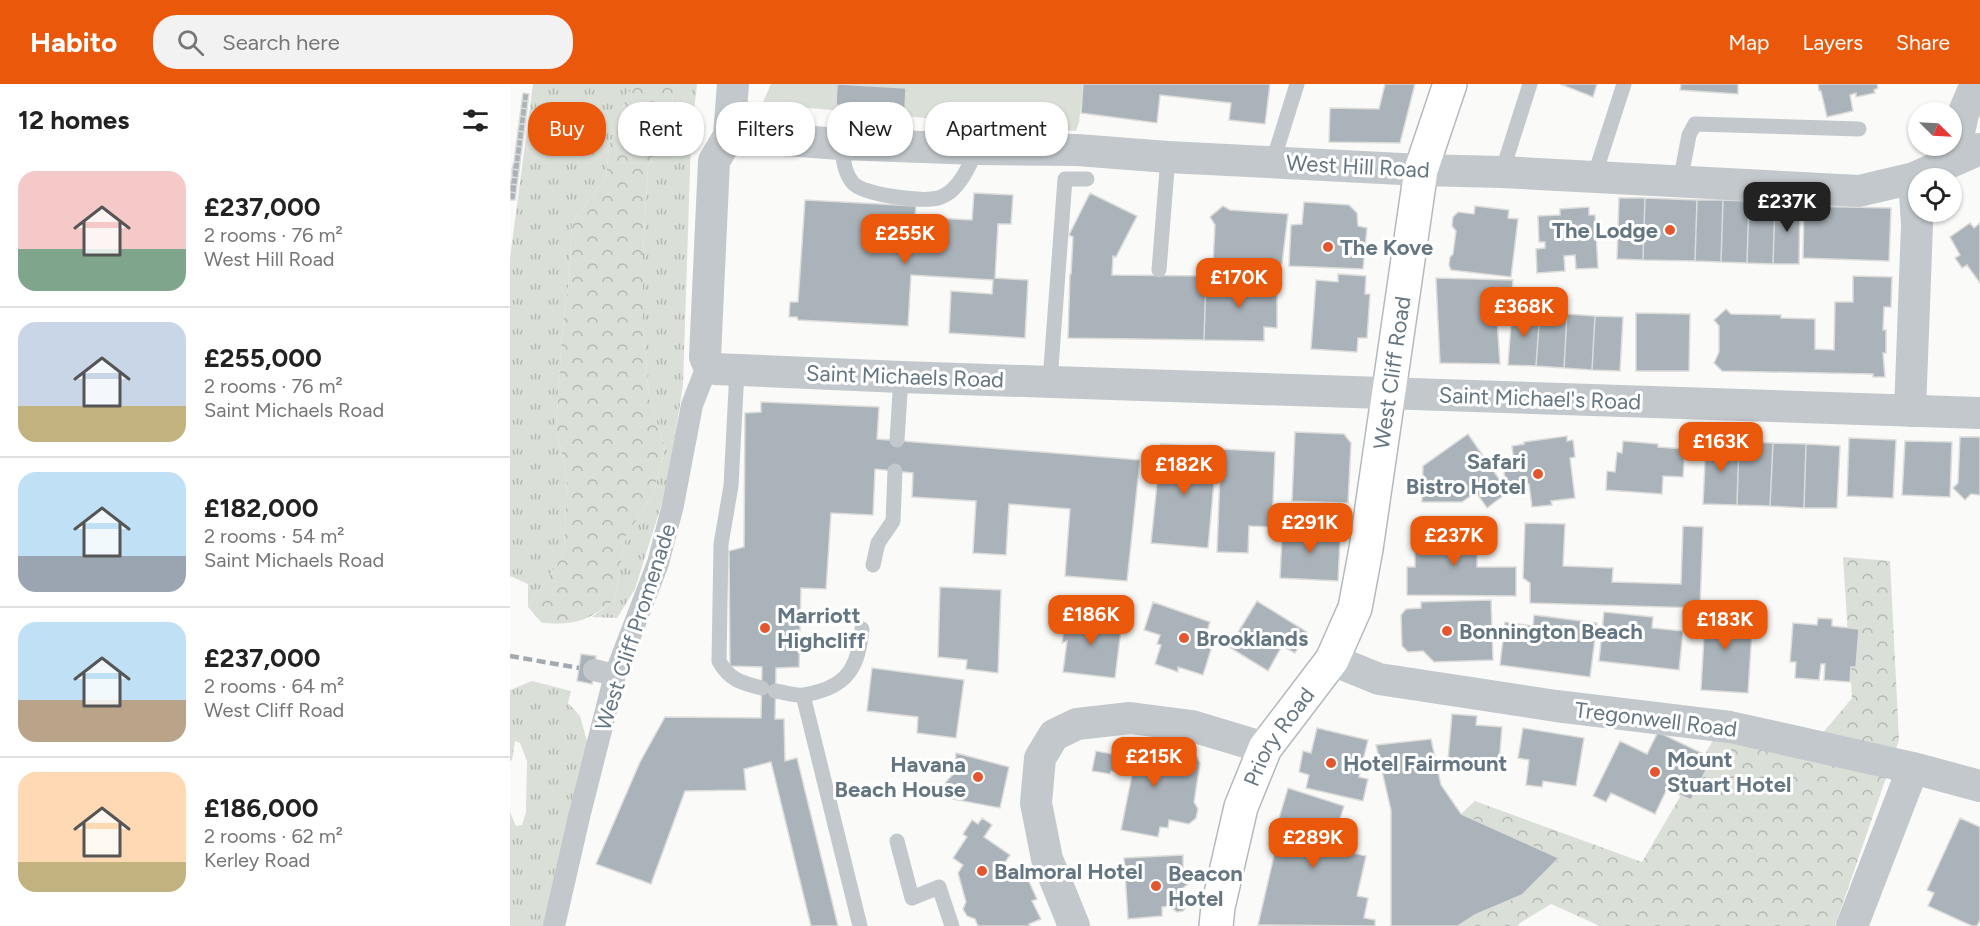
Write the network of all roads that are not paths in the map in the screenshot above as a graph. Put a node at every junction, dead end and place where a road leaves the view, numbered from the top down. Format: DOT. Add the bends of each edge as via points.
graph roads {
  1 [pos="732,84"];
  2 [pos="1297,84"];
  3 [pos="1450,84"];
  4 [pos="1530,84"];
  5 [pos="1624,84"];
  6 [pos="1977,84"];
  7 [pos="731,102"];
  8 [pos="1858,129"];
  9 [pos="1068,150"];
  10 [pos="1967,155"];
  11 [pos="717,156"];
  12 [pos="843,156"];
  13 [pos="973,156"];
  14 [pos="1168,157"];
  15 [pos="1273,161"];
  16 [pos="1937,168"];
  17 [pos="1421,170"];
  18 [pos="1502,172"];
  19 [pos="1594,177"];
  20 [pos="1087,179"];
  21 [pos="1908,179"];
  22 [pos="1680,182"];
  23 [pos="1917,222"];
  24 [pos="1159,270"];
  25 [pos="723,367"];
  26 [pos="901,377"];
  27 [pos="1050,381"];
  28 [pos="1388,393"];
  29 [pos="1910,411"];
  30 [pos="1980,412"];
  31 [pos="897,440"];
  32 [pos="895,471"];
  33 [pos="873,565"];
  34 [pos="862,629"];
  35 [pos="1332,660"];
  36 [pos="803,695"];
  37 [pos="1265,748"];
  38 [pos="1913,768"];
  39 [pos="1980,786"];
  40 [pos="897,841"];
  41 [pos="554,926"];
  42 [pos="860,926"];
  43 [pos="951,926"];
  44 [pos="1074,926"];
  45 [pos="1216,926"];
  46 [pos="1852,926"];
  1 -- 7 [label="street"];
  2 -- 15 [label="lane"];
  3 -- 17 [label="main road, West Cliff Road"];
  4 -- 18 [label="lane"];
  5 -- 19 [label="lane"];
  6 -- 10 [label="street" via="1963,114"];
  8 -- 22 [label="lane" via="1695,123"];
  9 -- 14 [label="street, West Hill Road"];
  10 -- 16 [label="street, West Hill Road"];
  11 -- 25 [label="street" via="705,357"];
  12 -- 13 [label="lane" via="854,185 921,199 949,193"];
  14 -- 15 [label="street, West Hill Road"];
  14 -- 24 [label="lane"];
  15 -- 17 [label="street, West Hill Road"];
  17 -- 18 [label="street, West Hill Road"];
  17 -- 28 [label="main road, West Cliff Road"];
  18 -- 19 [label="street, West Hill Road"];
  19 -- 22 [label="street, West Hill Road"];
  20 -- 27 [label="lane" via="1065,179"];
  21 -- 22 [label="street, West Hill Road" via="1859,191"];
  23 -- 29 [label="street"];
  25 -- 26 [label="street, Saint Michaels Road"];
  25 -- 36 [label="lane" via="730,486 721,544 720,661 725,673 743,683"];
  25 -- 41 [label="street, West Cliff Promenade" via="692,405 658,563 605,672 579,817"];
  26 -- 27 [label="street, Saint Michaels Road"];
  26 -- 31 [label="lane"];
  27 -- 28 [label="street, Saint Michaels Road"];
  28 -- 29 [label="street, Saint Michael's Road"];
  28 -- 35 [label="main road, West Cliff Road" via="1355,608"];
  29 -- 30 [label="street, Saint Michael's Road"];
  32 -- 33 [label="lane" via="893,522 878,543"];
  34 -- 36 [label="lane" via="855,664 846,677 830,688"];
  35 -- 37 [label="main road, Priory Road"];
  35 -- 38 [label="street, Tregonwell Road" via="1379,679 1730,727"];
  36 -- 42 [label="lane"];
  37 -- 44 [label="street" via="1192,726 1130,718 1077,724 1054,735 1040,758 1036,803 1047,859"];
  37 -- 45 [label="main road, Priory Road" via="1241,807"];
  38 -- 39 [label="street, Tregonwell Road"];
  38 -- 46 [label="street"];
  40 -- 43 [label="lane" via="912,898 939,887"];
}
